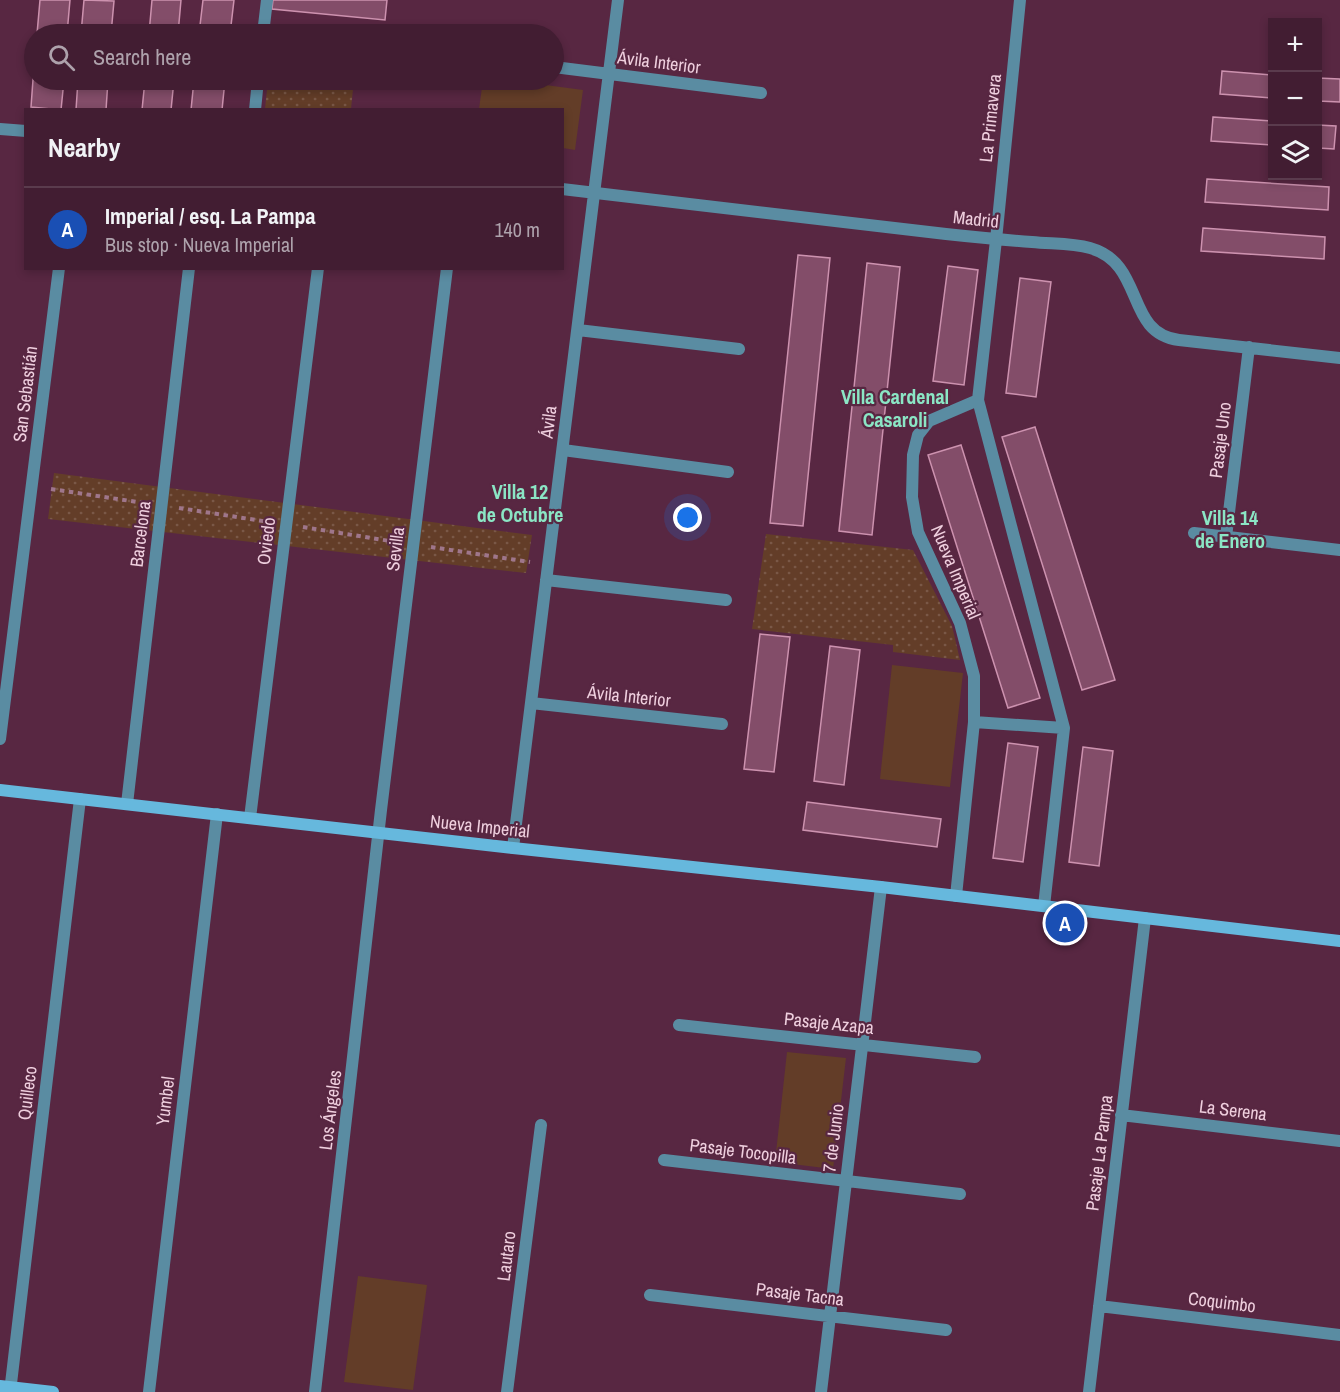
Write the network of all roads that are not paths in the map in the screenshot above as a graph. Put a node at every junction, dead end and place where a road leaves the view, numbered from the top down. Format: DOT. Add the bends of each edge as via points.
graph roads {
  1 [pos="267,0"];
  2 [pos="618,0"];
  3 [pos="1020,0"];
  4 [pos="264,24"];
  5 [pos="564,68"];
  6 [pos="609,74"];
  7 [pos="257,90"];
  8 [pos="761,93"];
  9 [pos="255,108"];
  10 [pos="0,129"];
  11 [pos="24,132"];
  12 [pos="564,189"];
  13 [pos="595,193"];
  14 [pos="996,240"];
  15 [pos="59,270"];
  16 [pos="189,270"];
  17 [pos="318,270"];
  18 [pos="447,270"];
  19 [pos="578,330"];
  20 [pos="1249,347"];
  21 [pos="739,349"];
  22 [pos="1340,358"];
  23 [pos="978,400"];
  24 [pos="563,450"];
  25 [pos="728,472"];
  26 [pos="1194,533"];
  27 [pos="1226,537"];
  28 [pos="1340,550"];
  29 [pos="546,580"];
  30 [pos="726,600"];
  31 [pos="531,703"];
  32 [pos="974,722"];
  33 [pos="722,724"];
  34 [pos="1064,728"];
  35 [pos="0,739"];
  36 [pos="0,790"];
  37 [pos="80,799"];
  38 [pos="127,804"];
  39 [pos="217,814"];
  40 [pos="250,818"];
  41 [pos="380,833"];
  42 [pos="513,848"];
  43 [pos="880,887"];
  44 [pos="956,896"];
  45 [pos="1044,906"];
  46 [pos="1145,918"];
  47 [pos="1340,941"];
  48 [pos="679,1025"];
  49 [pos="862,1045"];
  50 [pos="975,1057"];
  51 [pos="1121,1115"];
  52 [pos="541,1125"];
  53 [pos="1340,1141"];
  54 [pos="664,1160"];
  55 [pos="846,1181"];
  56 [pos="960,1194"];
  57 [pos="650,1295"];
  58 [pos="1099,1306"];
  59 [pos="830,1316"];
  60 [pos="946,1330"];
  61 [pos="1340,1335"];
  62 [pos="7,1388"];
  63 [pos="53,1392"];
  64 [pos="149,1392"];
  65 [pos="315,1392"];
  66 [pos="507,1392"];
  67 [pos="822,1392"];
  68 [pos="1089,1392"];
  1 -- 4 [label="street"];
  2 -- 6 [label="street, Ávila"];
  3 -- 14 [label="street, La Primavera"];
  5 -- 6 [label="street, Ávila Interior"];
  6 -- 8 [label="street, Ávila Interior"];
  6 -- 13 [label="street, Ávila"];
  7 -- 9 [label="street"];
  10 -- 11 [label="street"];
  12 -- 13 [label="street, Madrid"];
  13 -- 14 [label="street, Madrid"];
  13 -- 19 [label="street, Ávila"];
  14 -- 20 [label="street, Madrid" via="1094,249 1123,270 1147,323 1161,336"];
  14 -- 23 [label="street"];
  15 -- 35 [label="street, San Sebastián"];
  16 -- 38 [label="street, Barcelona"];
  17 -- 40 [label="street, Oviedo"];
  18 -- 41 [label="street, Sevilla"];
  19 -- 21 [label="street"];
  19 -- 24 [label="street, Ávila"];
  20 -- 22 [label="street, Madrid"];
  20 -- 27 [label="street, Pasaje Uno"];
  23 -- 32 [label="street, Nueva Imperial" via="923,427 914,445 912,497 921,540 960,623 974,676"];
  23 -- 34 [label="street"];
  24 -- 25 [label="street"];
  24 -- 29 [label="street, Ávila"];
  26 -- 27 [label="street"];
  27 -- 28 [label="street"];
  29 -- 30 [label="street"];
  29 -- 31 [label="street, Ávila"];
  31 -- 33 [label="street, Ávila Interior"];
  31 -- 42 [label="street, Ávila"];
  32 -- 34 [label="street"];
  32 -- 44 [label="street, Nueva Imperial"];
  34 -- 45 [label="street"];
  36 -- 37 [label="street, Nueva Imperial"];
  37 -- 38 [label="street, Nueva Imperial"];
  37 -- 62 [label="street, Quilleco"];
  38 -- 39 [label="street, Nueva Imperial"];
  39 -- 40 [label="street, Nueva Imperial"];
  39 -- 64 [label="street, Yumbel"];
  40 -- 41 [label="street, Nueva Imperial"];
  41 -- 42 [label="street, Nueva Imperial"];
  41 -- 65 [label="street, Los Ángeles"];
  42 -- 43 [label="street, Nueva Imperial"];
  43 -- 44 [label="street, Nueva Imperial"];
  43 -- 49 [label="street, 7 de Junio"];
  44 -- 45 [label="street, Nueva Imperial"];
  45 -- 46 [label="street, Nueva Imperial"];
  46 -- 47 [label="street, Nueva Imperial"];
  46 -- 51 [label="street, Pasaje La Pampa"];
  48 -- 49 [label="street, Pasaje Azapa"];
  49 -- 50 [label="street, Pasaje Azapa"];
  49 -- 55 [label="street, 7 de Junio"];
  51 -- 53 [label="street, La Serena"];
  51 -- 58 [label="street, Pasaje La Pampa"];
  52 -- 66 [label="street, Lautaro"];
  54 -- 55 [label="street, Pasaje Tocopilla"];
  55 -- 56 [label="street, Pasaje Tocopilla"];
  55 -- 59 [label="street, 7 de Junio"];
  57 -- 59 [label="street, Pasaje Tacna"];
  58 -- 61 [label="street, Coquimbo"];
  58 -- 68 [label="street, Pasaje La Pampa"];
  59 -- 60 [label="street, Pasaje Tacna"];
  59 -- 67 [label="street, 7 de Junio"];
  62 -- 63 [label="street"];
}
